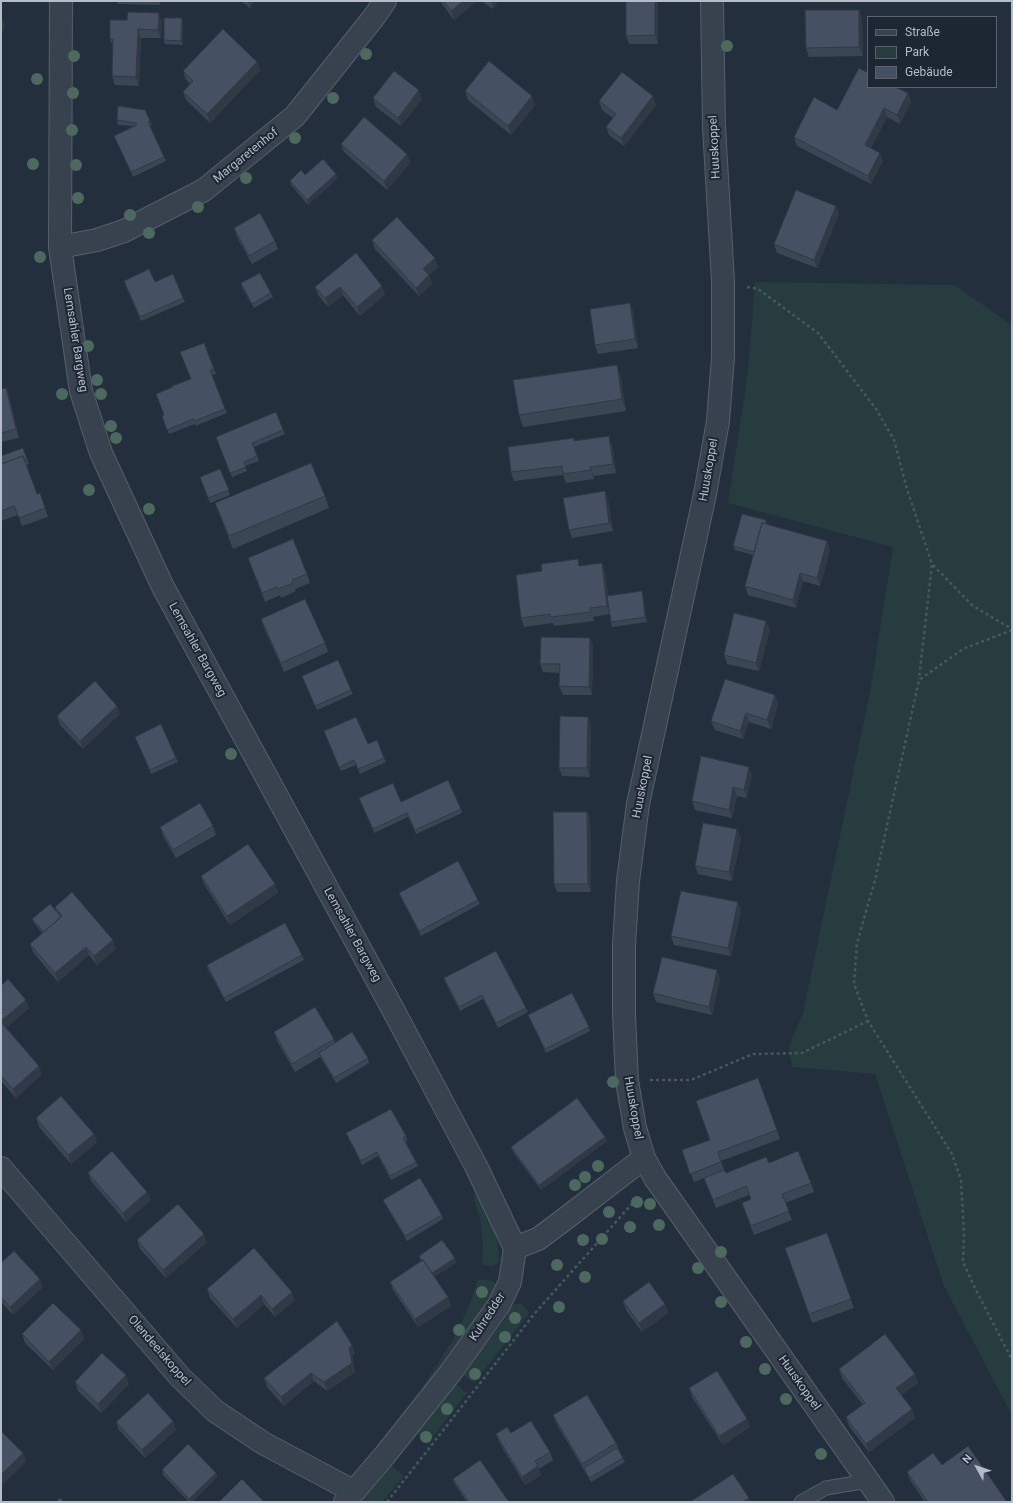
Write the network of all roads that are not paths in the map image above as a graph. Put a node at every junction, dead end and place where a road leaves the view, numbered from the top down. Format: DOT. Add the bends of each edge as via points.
graph roads {
  1 [pos="61,1"];
  2 [pos="385,1"];
  3 [pos="712,1"];
  4 [pos="60,246"];
  5 [pos="644,1158"];
  6 [pos="1,1168"];
  7 [pos="514,1248"];
  8 [pos="868,1481"];
  9 [pos="349,1497"];
  10 [pos="801,1502"];
  11 [pos="883,1502"];
  1 -- 4 [label="street, Lemsahler Bargweg"];
  2 -- 4 [label="street, Margaretenhof" via="295,116 204,190 124,231 97,240"];
  3 -- 5 [label="street, Huuskoppel" via="714,127 723,281 723,357 718,420 705,494 638,804 628,881 624,968 627,1081 635,1128"];
  4 -- 7 [label="street, Lemsahler Bargweg" via="81,391 101,453 163,587 472,1159"];
  5 -- 7 [label="street" via="544,1235"];
  5 -- 8 [label="street, Huuskoppel"];
  6 -- 9 [label="street, Olendeelskoppel" via="180,1377 214,1411"];
  7 -- 9 [label="street, Kuhredder" via="510,1282 499,1305 451,1372"];
  8 -- 10 [label="lane" via="826,1488"];
  8 -- 11 [label="street, Huuskoppel"];
}
